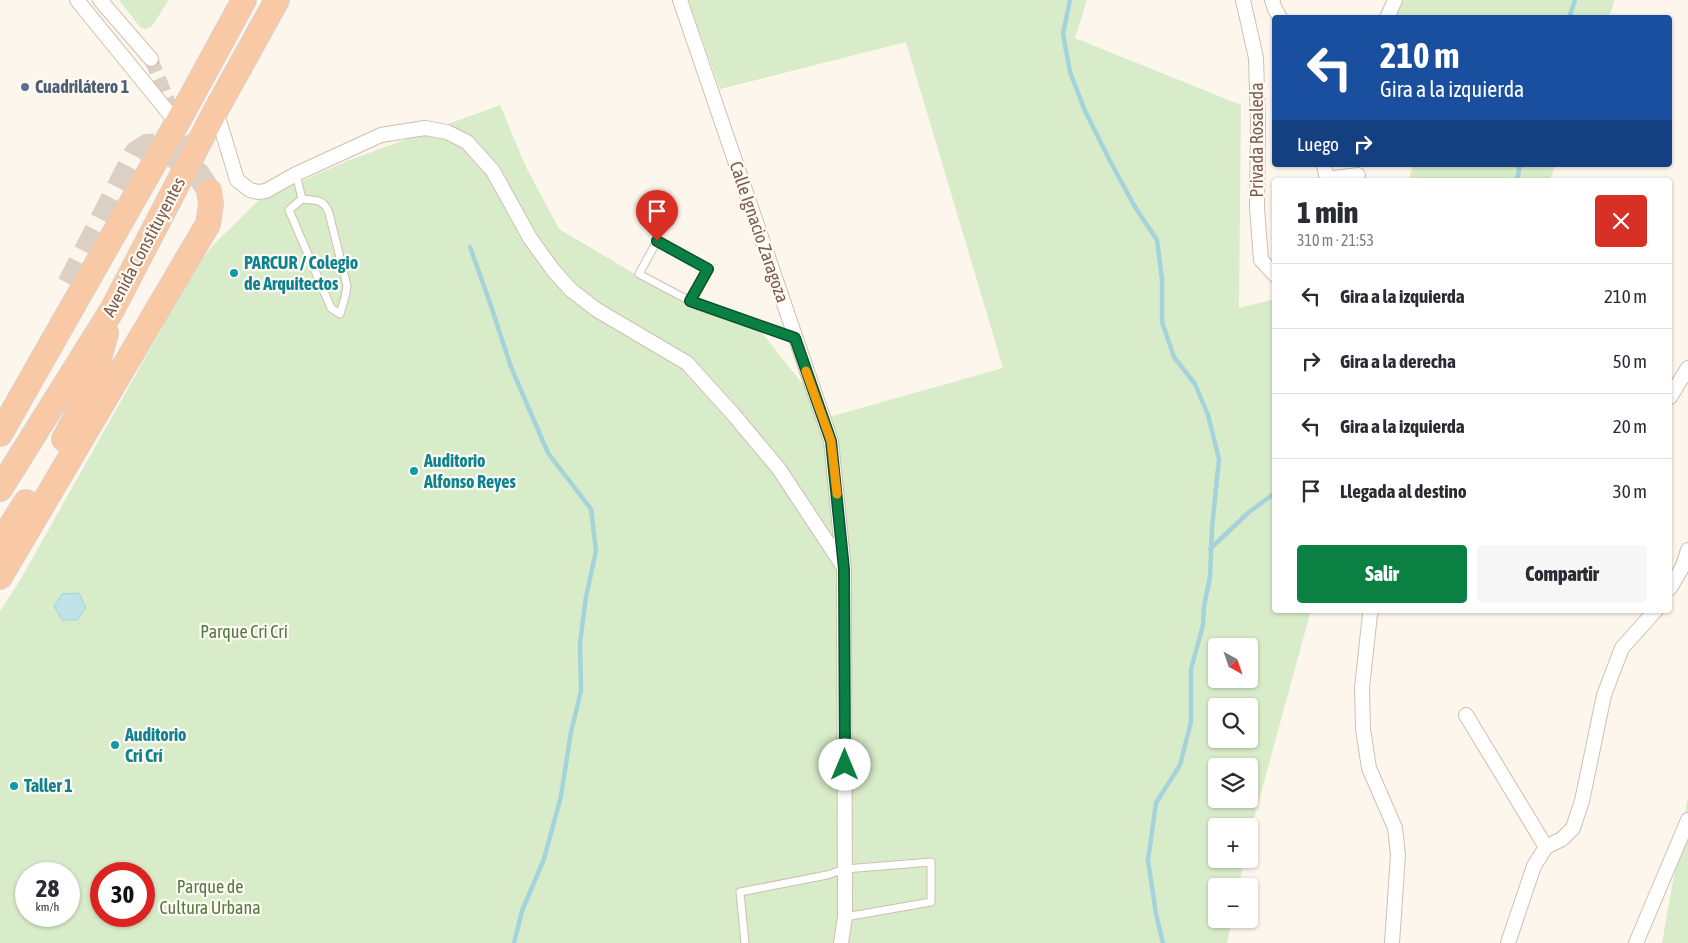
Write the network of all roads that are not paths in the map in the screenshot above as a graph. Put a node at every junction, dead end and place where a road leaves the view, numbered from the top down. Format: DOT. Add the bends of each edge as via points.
graph roads {
  1 [pos="76,0"];
  2 [pos="100,0"];
  3 [pos="244,0"];
  4 [pos="277,0"];
  5 [pos="680,0"];
  6 [pos="1243,0"];
  7 [pos="1272,0"];
  8 [pos="1395,0"];
  9 [pos="1278,15"];
  10 [pos="1388,15"];
  11 [pos="151,60"];
  12 [pos="216,110"];
  13 [pos="177,123"];
  14 [pos="296,174"];
  15 [pos="1358,175"];
  16 [pos="1335,178"];
  17 [pos="209,191"];
  18 [pos="302,200"];
  19 [pos="1272,272"];
  20 [pos="69,284"];
  21 [pos="690,301"];
  22 [pos="112,310"];
  23 [pos="795,338"];
  24 [pos="1688,368"];
  25 [pos="1672,394"];
  26 [pos="0,404"];
  27 [pos="0,434"];
  28 [pos="0,489"];
  29 [pos="0,543"];
  30 [pos="1688,550"];
  31 [pos="844,569"];
  32 [pos="0,577"];
  33 [pos="1672,585"];
  34 [pos="1370,613"];
  35 [pos="1653,613"];
  36 [pos="1466,715"];
  37 [pos="1688,820"];
  38 [pos="1546,846"];
  39 [pos="845,869"];
  40 [pos="845,917"];
  41 [pos="745,943"];
  42 [pos="841,943"];
  43 [pos="1392,943"];
  44 [pos="1508,943"];
  45 [pos="1636,943"];
  1 -- 13 [label="street"];
  2 -- 11 [label="street"];
  3 -- 13 [label="highway, Avenida Constituyentes"];
  4 -- 12 [label="highway, Avenida Constituyentes"];
  5 -- 23 [label="street, Calle Ignacio Zaragoza"];
  6 -- 19 [label="street, Privada Rosaleda" via="1256,58 1257,208 1261,260"];
  7 -- 9 [label="street"];
  8 -- 10 [label="street"];
  12 -- 14 [label="street" via="237,180 258,192 266,191"];
  12 -- 22 [label="highway, Avenida Constituyentes"];
  13 -- 27 [label="highway, Avenida Constituyentes"];
  14 -- 18 [label="lane"];
  14 -- 31 [label="street" via="381,135 425,128 447,132 467,142 493,171 530,238 553,270 571,290 597,310 687,363 779,469"];
  15 -- 16 [label="street"];
  17 -- 32 [label="highway" via="208,224"];
  18 -- 18 [label="lane" via="289,210 331,308 340,314 346,286 329,213 321,201"];
  20 -- 26 [label="highway"];
  21 -- 21 [label="lane" via="640,274 657,241 708,269"];
  21 -- 23 [label="lane"];
  22 -- 28 [label="highway, Avenida Constituyentes"];
  22 -- 29 [label="highway" via="96,370 76,417 57,454"];
  23 -- 31 [label="street, Calle Ignacio Zaragoza" via="831,441"];
  24 -- 25 [label="street"];
  30 -- 33 [label="street"];
  31 -- 39 [label="street, Calle Ignacio Zaragoza"];
  34 -- 43 [label="street" via="1362,688 1363,729 1369,768 1395,828 1398,855"];
  35 -- 38 [label="street" via="1622,648 1604,695 1582,801 1573,828 1562,839"];
  36 -- 38 [label="street"];
  37 -- 45 [label="street"];
  38 -- 44 [label="street" via="1534,866"];
  39 -- 40 [label="street, Calle Ignacio Zaragoza"];
  39 -- 40 [label="lane" via="931,862 932,902"];
  39 -- 41 [label="lane" via="740,892"];
  40 -- 42 [label="street, Calle Ignacio Zaragoza"];
}
